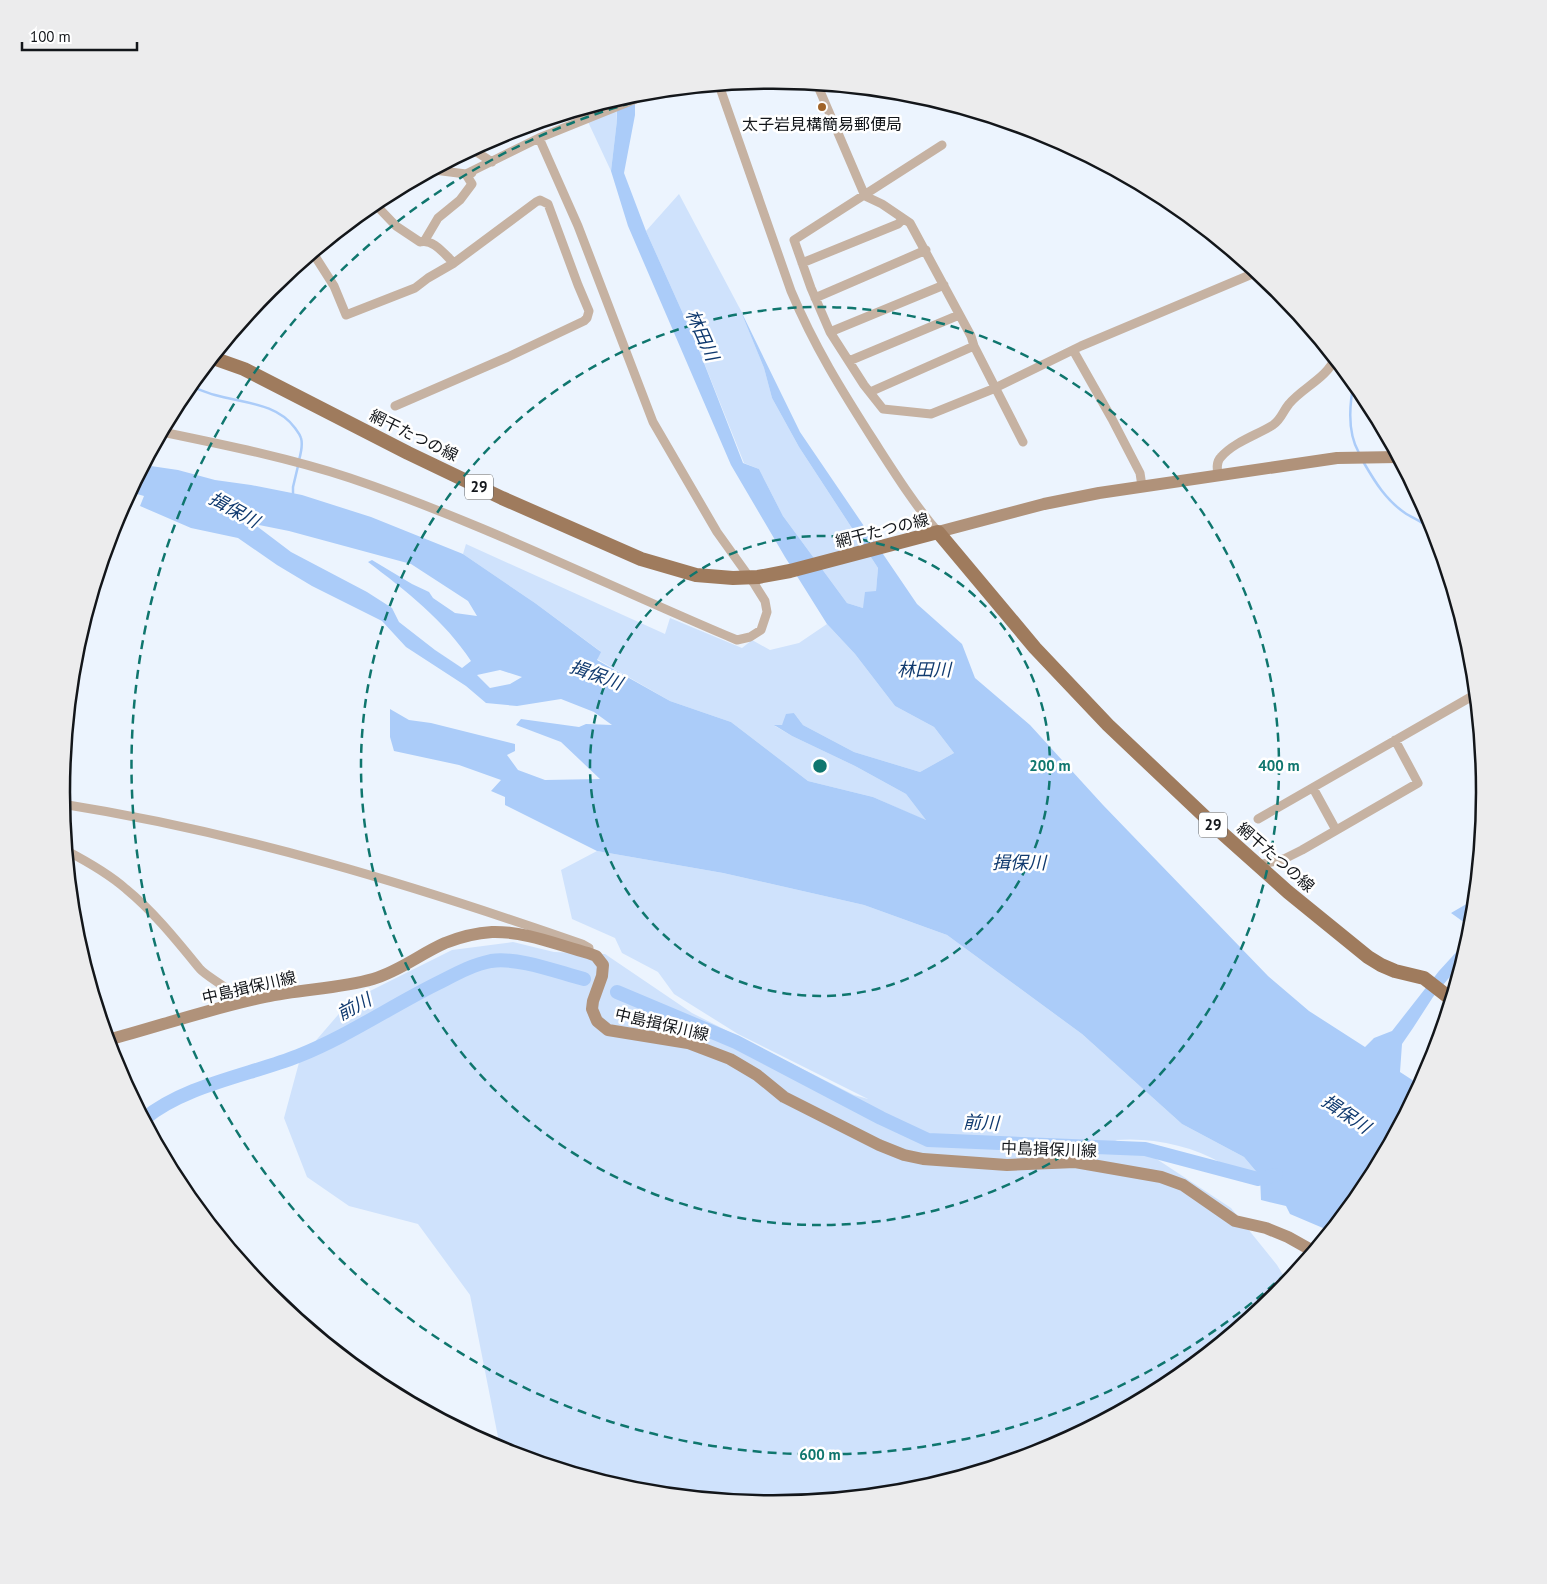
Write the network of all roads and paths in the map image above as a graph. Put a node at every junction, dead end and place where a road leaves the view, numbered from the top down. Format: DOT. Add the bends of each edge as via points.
graph roads {
  1 [pos="820,90"];
  2 [pos="721,91"];
  3 [pos="619,106"];
  4 [pos="539,138"];
  5 [pos="942,145"];
  6 [pos="479,154"];
  7 [pos="491,162"];
  8 [pos="443,171"];
  9 [pos="865,196"];
  10 [pos="380,209"];
  11 [pos="903,219"];
  12 [pos="425,240"];
  13 [pos="926,250"];
  14 [pos="316,258"];
  15 [pos="454,263"];
  16 [pos="802,263"];
  17 [pos="1250,275"];
  18 [pos="944,285"];
  19 [pos="815,298"];
  20 [pos="959,314"];
  21 [pos="830,332"];
  22 [pos="974,346"];
  23 [pos="1074,350"];
  24 [pos="218,360"];
  25 [pos="849,361"];
  26 [pos="1332,365"];
  27 [pos="996,387"];
  28 [pos="870,392"];
  29 [pos="395,406"];
  30 [pos="168,433"];
  31 [pos="1023,442"];
  32 [pos="1392,457"];
  33 [pos="1218,475"];
  34 [pos="1142,486"];
  35 [pos="934,532"];
  36 [pos="754,577"];
  37 [pos="1470,697"];
  38 [pos="1395,740"];
  39 [pos="1313,788"];
  40 [pos="71,806"];
  41 [pos="1258,818"];
  42 [pos="1336,830"];
  43 [pos="73,855"];
  44 [pos="1259,865"];
  45 [pos="588,953"];
  46 [pos="1447,996"];
  47 [pos="239,1003"];
  48 [pos="115,1038"];
  49 [pos="1308,1249"];
  1 -- 9 [label="street"];
  2 -- 35 [label="street" via="804,322 833,378"];
  3 -- 4 [label="street"];
  4 -- 7 [label="street"];
  4 -- 36 [label="street" via="578,226 653,422 717,532"];
  5 -- 9 [label="street"];
  6 -- 7 [label="street"];
  7 -- 8 [label="street" via="466,174"];
  7 -- 12 [label="street" via="467,176 472,184 460,200 438,218"];
  9 -- 11 [label="street"];
  9 -- 16 [label="street" via="794,240"];
  10 -- 12 [label="street" via="396,226 420,242"];
  11 -- 13 [label="street" via="910,224"];
  11 -- 16 [label="street" via="898,224"];
  12 -- 15 [label="street" via="436,245"];
  13 -- 18 [label="street"];
  13 -- 19 [label="street"];
  14 -- 15 [label="street" via="334,286 346,315 415,288"];
  15 -- 29 [label="street" via="536,202 545,202 589,311 587,318 508,357"];
  16 -- 19 [label="street"];
  17 -- 23 [label="street"];
  18 -- 20 [label="street"];
  18 -- 21 [label="street"];
  19 -- 21 [label="street"];
  20 -- 22 [label="street"];
  20 -- 25 [label="street"];
  21 -- 25 [label="street"];
  22 -- 27 [label="street"];
  22 -- 28 [label="street"];
  23 -- 27 [label="street"];
  23 -- 34 [label="street" via="1138,471"];
  24 -- 36 [label="main road, 網干たつの線 / 29" via="244,369 502,498 641,559 696,575"];
  25 -- 28 [label="street"];
  26 -- 33 [label="street" via="1287,405 1275,425 1246,439 1220,458 1216,466"];
  27 -- 28 [label="street" via="931,414 883,409"];
  27 -- 31 [label="street"];
  30 -- 36 [label="street" via="274,457 366,484 469,522 737,640 761,630 767,612"];
  32 -- 33 [label="main road" via="1337,458"];
  33 -- 34 [label="main road"];
  34 -- 35 [label="main road" via="1044,504"];
  35 -- 36 [label="main road, 網干たつの線 / 29" via="815,565"];
  35 -- 44 [label="main road, 網干たつの線 / 29" via="1035,648 1108,725"];
  37 -- 38 [label="street"];
  38 -- 39 [label="street"];
  38 -- 42 [label="street" via="1418,783"];
  39 -- 41 [label="street"];
  39 -- 42 [label="street"];
  40 -- 45 [label="street" via="185,828 337,866 564,937 589,948"];
  42 -- 44 [label="street" via="1284,859"];
  43 -- 47 [label="street" via="104,872 144,905 207,977 234,993"];
  44 -- 46 [label="main road, 網干たつの線 / 29" via="1368,957 1395,971 1424,978"];
  45 -- 47 [label="main road, 中島揖保川線" via="514,934 476,934 444,944 399,969 375,978"];
  45 -- 49 [label="main road, 中島揖保川線" via="596,956 603,965 592,1009 596,1022 608,1030 699,1046 757,1075 784,1097 904,1156 1007,1165 1075,1162 1161,1177 1183,1185 1235,1221 1266,1228"];
  47 -- 48 [label="main road, 中島揖保川線"];
}
